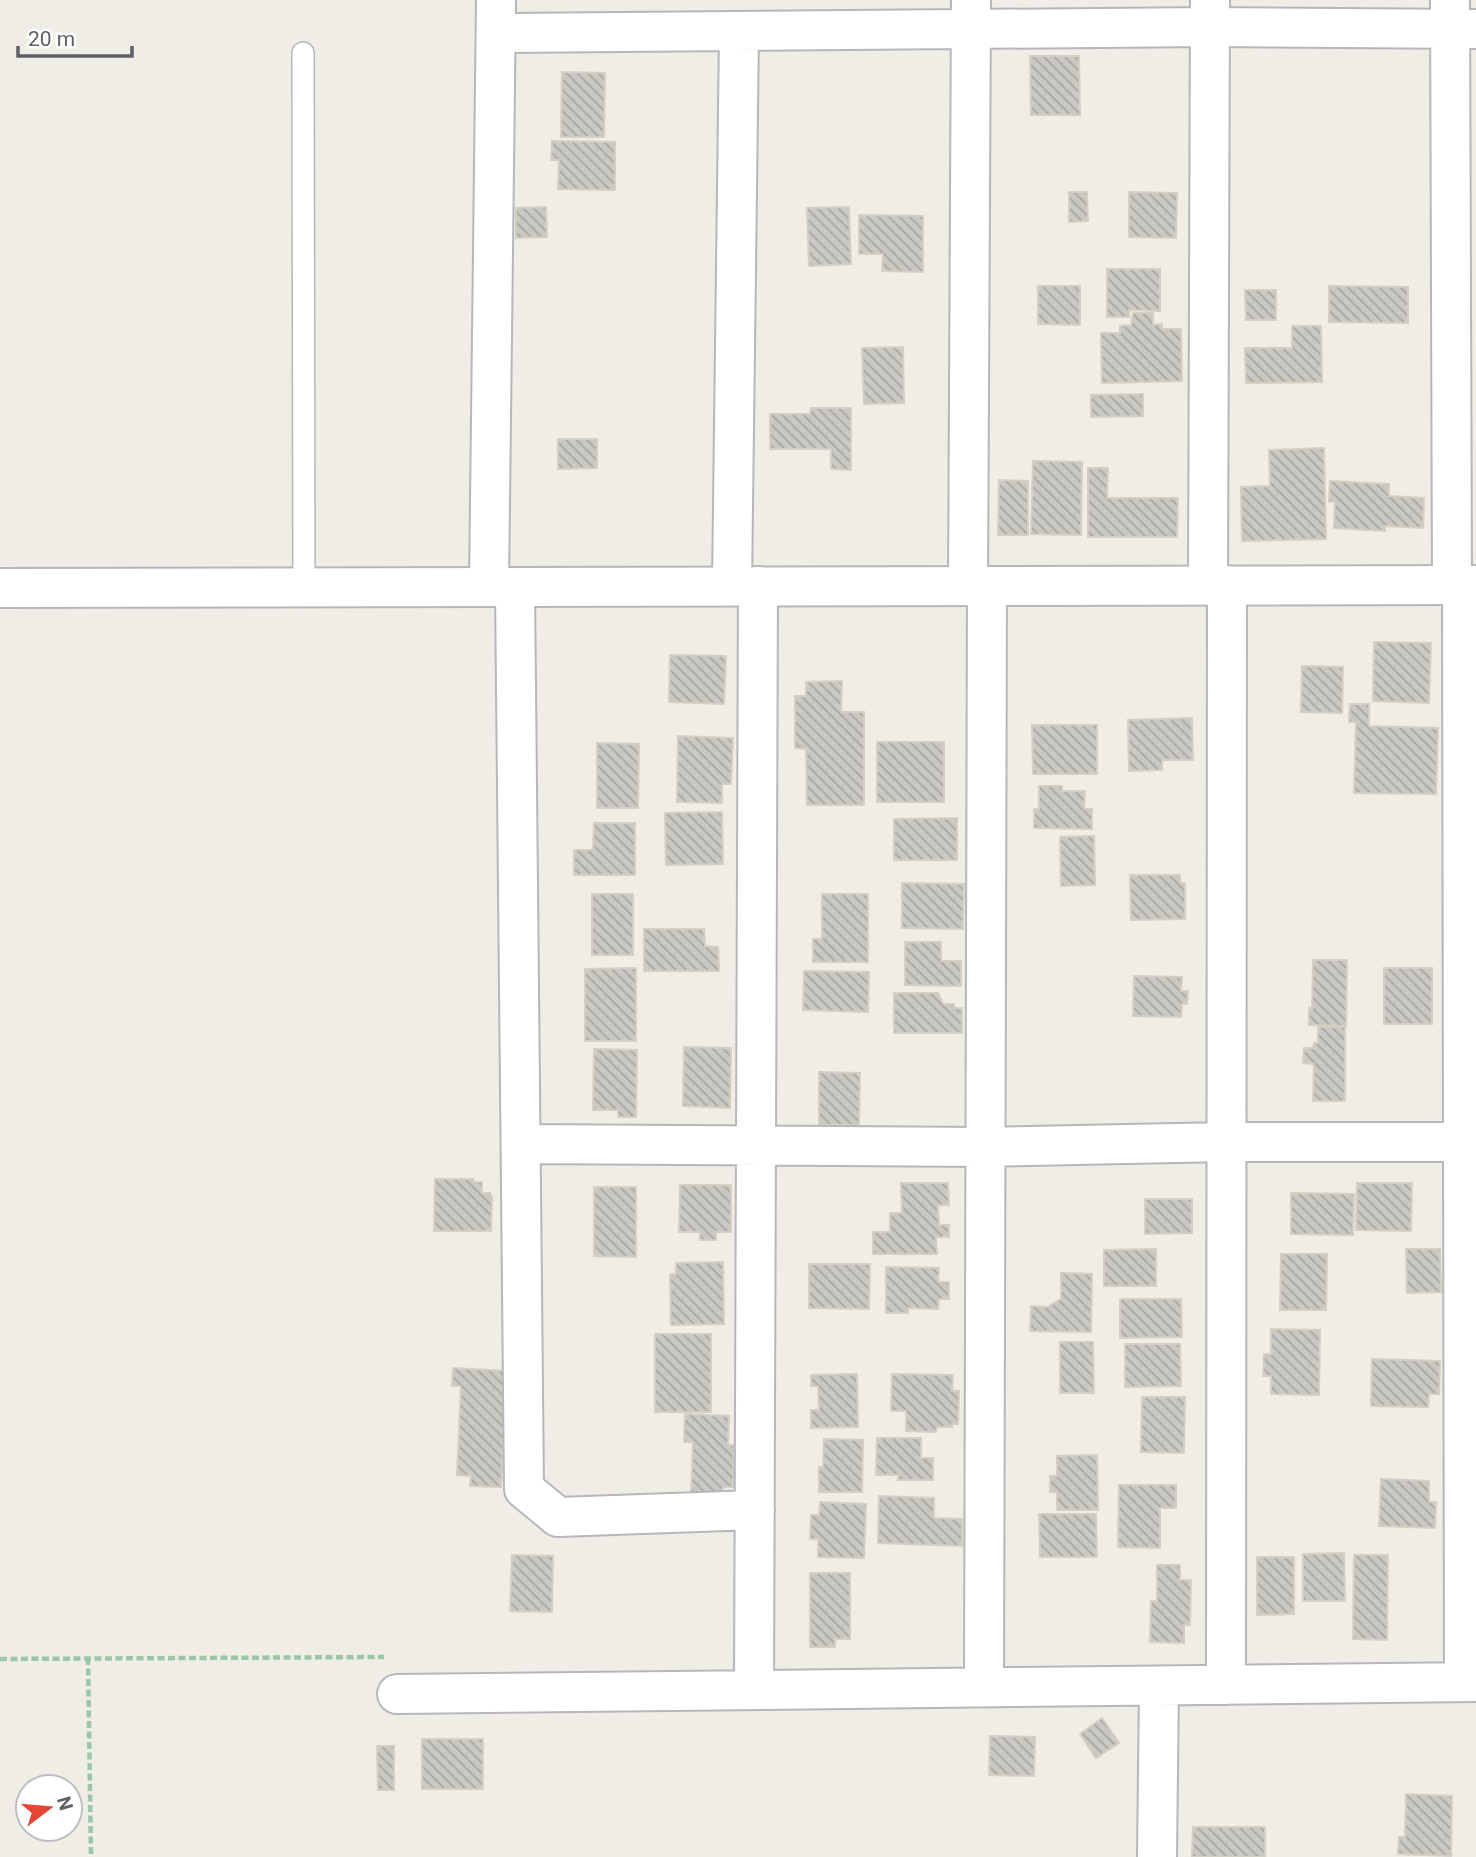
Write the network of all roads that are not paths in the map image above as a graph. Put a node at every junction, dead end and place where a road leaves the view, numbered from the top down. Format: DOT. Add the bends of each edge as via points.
graph roads {
  1 [pos="1210,14"];
  2 [pos="971,15"];
  3 [pos="496,17"];
  4 [pos="1459,19"];
  5 [pos="739,31"];
  6 [pos="303,53"];
  7 [pos="1218,585"];
  8 [pos="1463,585"];
  9 [pos="745,586"];
  10 [pos="977,586"];
  11 [pos="304,587"];
  12 [pos="502,587"];
  13 [pos="0,588"];
  14 [pos="1226,1142"];
  15 [pos="1470,1142"];
  16 [pos="521,1144"];
  17 [pos="757,1145"];
  18 [pos="985,1147"];
  19 [pos="755,1510"];
  20 [pos="1470,1682"];
  21 [pos="1226,1685"];
  22 [pos="1159,1686"];
  23 [pos="984,1688"];
  24 [pos="754,1690"];
  25 [pos="397,1694"];
  26 [pos="1157,1857"];
  1 -- 2 [label="street"];
  1 -- 4 [label="street"];
  1 -- 7 [label="street"];
  2 -- 5 [label="street"];
  2 -- 10 [label="street"];
  3 -- 5 [label="street"];
  3 -- 12 [label="street"];
  4 -- 8 [label="street"];
  5 -- 9 [label="street"];
  6 -- 11 [label="lane"];
  7 -- 8 [label="street"];
  7 -- 10 [label="street"];
  7 -- 14 [label="street"];
  8 -- 15 [label="street"];
  9 -- 10 [label="street"];
  9 -- 12 [label="street"];
  9 -- 17 [label="street"];
  10 -- 18 [label="street"];
  11 -- 12 [label="street"];
  11 -- 13 [label="street"];
  12 -- 16 [label="street"];
  14 -- 15 [label="street"];
  14 -- 18 [label="street"];
  14 -- 21 [label="street"];
  15 -- 20 [label="street"];
  16 -- 17 [label="street"];
  16 -- 19 [label="street" via="524,1489 558,1517"];
  17 -- 18 [label="street"];
  17 -- 19 [label="street"];
  18 -- 23 [label="street"];
  19 -- 24 [label="street"];
  20 -- 21 [label="street"];
  21 -- 22 [label="street"];
  22 -- 23 [label="street"];
  22 -- 26 [label="street"];
  23 -- 24 [label="street"];
  24 -- 25 [label="street"];
}
